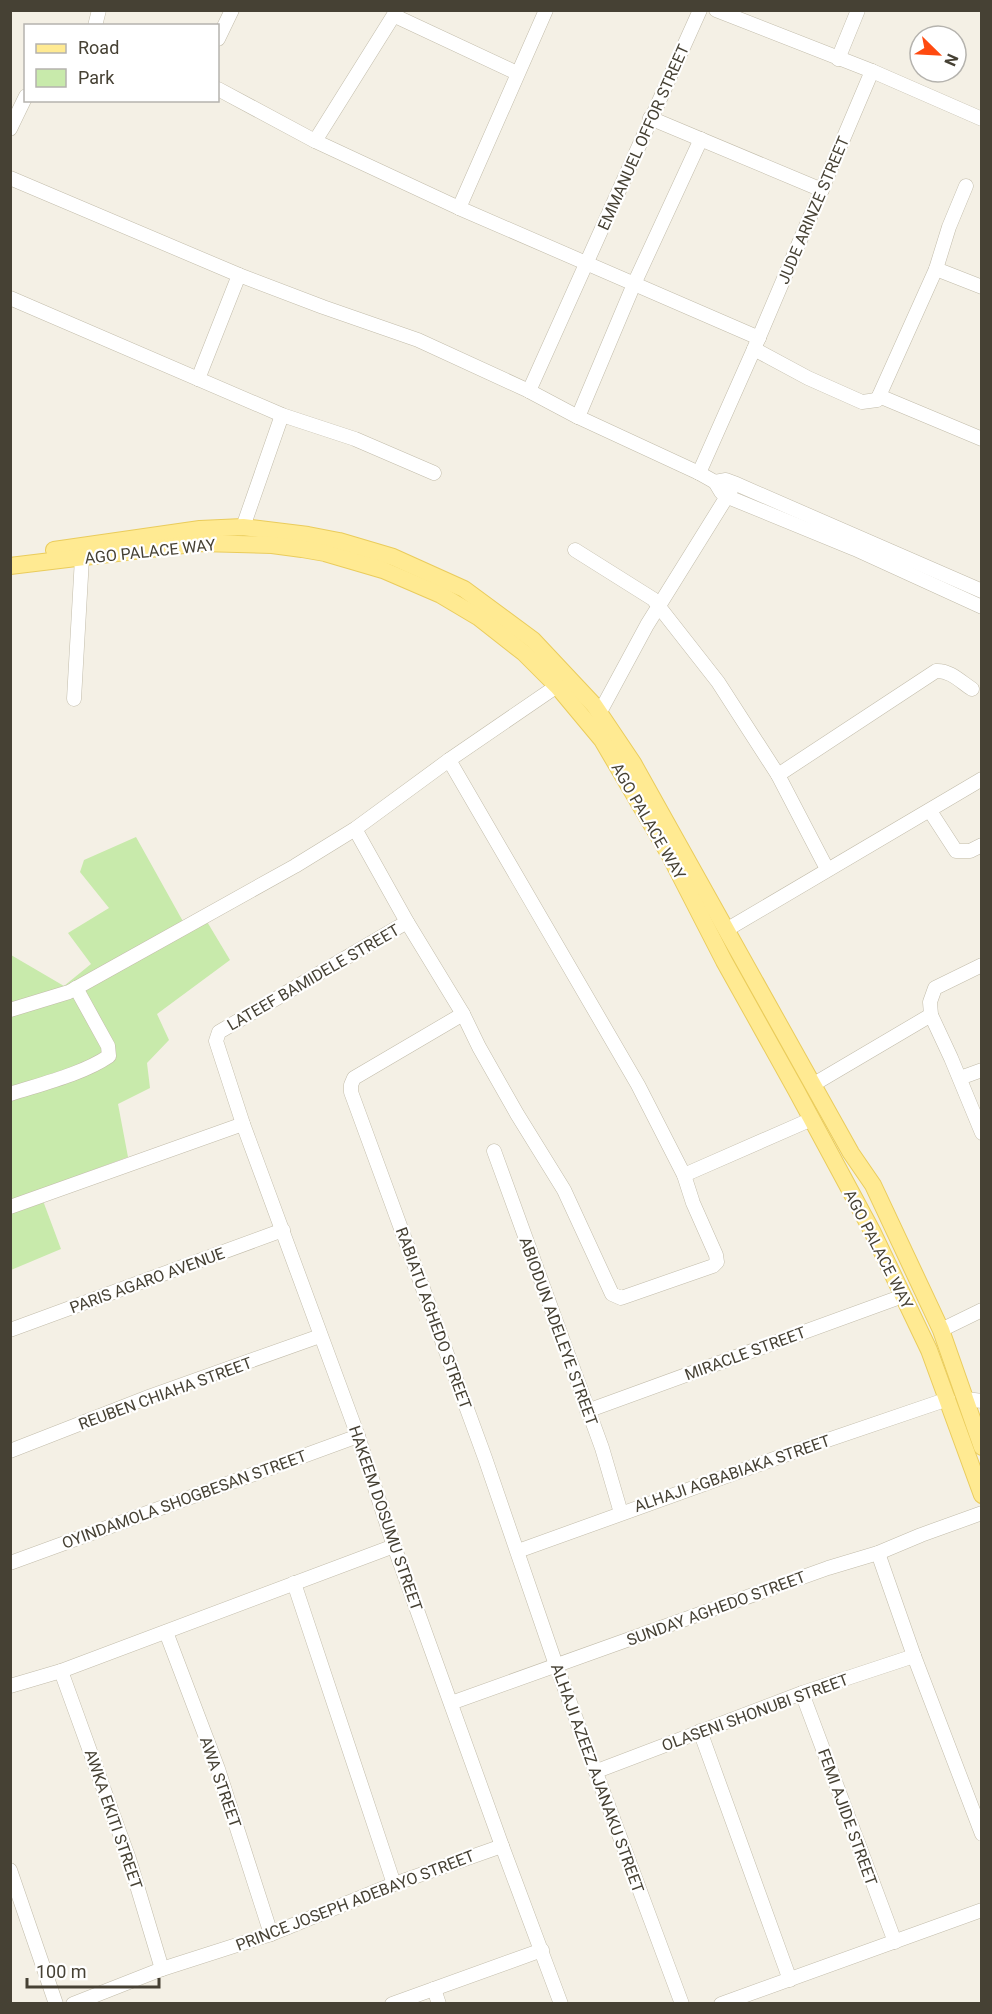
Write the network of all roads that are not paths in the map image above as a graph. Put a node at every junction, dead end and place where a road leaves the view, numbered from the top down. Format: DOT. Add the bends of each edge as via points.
graph roads {
  1 [pos="232,10"];
  2 [pos="546,10"];
  3 [pos="700,10"];
  4 [pos="716,10"];
  5 [pos="858,10"];
  6 [pos="396,13"];
  7 [pos="219,37"];
  8 [pos="838,59"];
  9 [pos="872,71"];
  10 [pos="517,73"];
  11 [pos="219,91"];
  12 [pos="24,100"];
  13 [pos="650,118"];
  14 [pos="981,119"];
  15 [pos="10,129"];
  16 [pos="701,139"];
  17 [pos="315,141"];
  18 [pos="10,178"];
  19 [pos="966,186"];
  20 [pos="822,190"];
  21 [pos="459,208"];
  22 [pos="587,263"];
  23 [pos="936,269"];
  24 [pos="239,275"];
  25 [pos="634,284"];
  26 [pos="981,287"];
  27 [pos="10,298"];
  28 [pos="756,344"];
  29 [pos="198,380"];
  30 [pos="529,391"];
  31 [pos="879,396"];
  32 [pos="282,415"];
  33 [pos="578,417"];
  34 [pos="981,439"];
  35 [pos="699,472"];
  36 [pos="434,473"];
  37 [pos="725,487"];
  38 [pos="243,527"];
  39 [pos="575,549"];
  40 [pos="10,556"];
  41 [pos="82,558"];
  42 [pos="10,566"];
  43 [pos="981,591"];
  44 [pos="656,603"];
  45 [pos="981,607"];
  46 [pos="557,686"];
  47 [pos="972,689"];
  48 [pos="74,699"];
  49 [pos="597,709"];
  50 [pos="449,760"];
  51 [pos="778,775"];
  52 [pos="981,779"];
  53 [pos="930,811"];
  54 [pos="355,829"];
  55 [pos="981,845"];
  56 [pos="827,869"];
  57 [pos="406,922"];
  58 [pos="726,930"];
  59 [pos="981,964"];
  60 [pos="76,988"];
  61 [pos="10,1010"];
  62 [pos="463,1014"];
  63 [pos="931,1015"];
  64 [pos="219,1032"];
  65 [pos="981,1070"];
  66 [pos="960,1078"];
  67 [pos="814,1084"];
  68 [pos="10,1094"];
  69 [pos="812,1119"];
  70 [pos="243,1124"];
  71 [pos="981,1133"];
  72 [pos="494,1151"];
  73 [pos="684,1175"];
  74 [pos="877,1192"];
  75 [pos="854,1197"];
  76 [pos="10,1207"];
  77 [pos="885,1210"];
  78 [pos="863,1214"];
  79 [pos="283,1230"];
  80 [pos="903,1296"];
  81 [pos="981,1310"];
  82 [pos="10,1330"];
  83 [pos="942,1330"];
  84 [pos="320,1336"];
  85 [pos="948,1399"];
  86 [pos="974,1400"];
  87 [pos="587,1411"];
  88 [pos="358,1436"];
  89 [pos="981,1447"];
  90 [pos="10,1451"];
  91 [pos="981,1495"];
  92 [pos="621,1513"];
  93 [pos="981,1513"];
  94 [pos="394,1546"];
  95 [pos="518,1551"];
  96 [pos="878,1553"];
  97 [pos="10,1563"];
  98 [pos="294,1582"];
  99 [pos="166,1632"];
  100 [pos="914,1656"];
  101 [pos="556,1665"];
  102 [pos="62,1671"];
  103 [pos="10,1686"];
  104 [pos="802,1693"];
  105 [pos="451,1702"];
  106 [pos="700,1731"];
  107 [pos="597,1771"];
  108 [pos="981,1834"];
  109 [pos="502,1846"];
  110 [pos="10,1870"];
  111 [pos="394,1884"];
  112 [pos="981,1910"];
  113 [pos="271,1934"];
  114 [pos="895,1942"];
  115 [pos="542,1950"];
  116 [pos="162,1969"];
  117 [pos="790,1980"];
  118 [pos="434,1989"];
  119 [pos="56,2004"];
  120 [pos="73,2004"];
  121 [pos="392,2004"];
  122 [pos="439,2004"];
  123 [pos="561,2004"];
  124 [pos="682,2004"];
  125 [pos="721,2004"];
  1 -- 7 [label="street"];
  2 -- 10 [label="street"];
  3 -- 13 [label="street, EMMANUEL OFFOR STREET"];
  4 -- 8 [label="street"];
  5 -- 8 [label="street"];
  6 -- 10 [label="street"];
  6 -- 17 [label="street"];
  8 -- 9 [label="street"];
  9 -- 14 [label="street"];
  9 -- 20 [label="street, JUDE ARINZE STREET"];
  10 -- 21 [label="street"];
  11 -- 17 [label="street"];
  12 -- 15 [label="street"];
  13 -- 16 [label="street"];
  13 -- 22 [label="street, EMMANUEL OFFOR STREET"];
  16 -- 20 [label="street"];
  16 -- 25 [label="street"];
  17 -- 21 [label="street"];
  18 -- 24 [label="street"];
  19 -- 23 [label="street"];
  20 -- 28 [label="street, JUDE ARINZE STREET"];
  21 -- 22 [label="street"];
  22 -- 25 [label="street"];
  22 -- 30 [label="street, EMMANUEL OFFOR STREET"];
  23 -- 26 [label="street"];
  23 -- 31 [label="street"];
  24 -- 29 [label="street"];
  24 -- 30 [label="street" via="418,340"];
  25 -- 28 [label="street"];
  25 -- 33 [label="street"];
  27 -- 29 [label="street"];
  28 -- 31 [label="street" via="808,378 862,402 877,400"];
  28 -- 35 [label="street, JUDE ARINZE STREET"];
  29 -- 32 [label="street"];
  30 -- 33 [label="street"];
  31 -- 34 [label="street"];
  32 -- 36 [label="street" via="355,439"];
  32 -- 38 [label="street"];
  33 -- 35 [label="street"];
  35 -- 37 [label="street"];
  37 -- 43 [label="street"];
  37 -- 44 [label="street"];
  37 -- 45 [label="street"];
  38 -- 40 [label="main road, AGO PALACE WAY" via="200,529"];
  38 -- 49 [label="main road, AGO PALACE WAY" via="339,541 393,557 464,589 533,639"];
  39 -- 44 [label="street"];
  41 -- 42 [label="main road, AGO PALACE WAY"];
  41 -- 46 [label="main road, AGO PALACE WAY" via="200,543 272,545 325,553 383,570 441,595 478,617 524,653"];
  41 -- 48 [label="street"];
  44 -- 49 [label="street"];
  44 -- 51 [label="street" via="718,682"];
  46 -- 50 [label="street"];
  46 -- 69 [label="main road, AGO PALACE WAY" via="602,740 669,854"];
  47 -- 51 [label="street" via="943,671 936,671"];
  49 -- 58 [label="main road, AGO PALACE WAY" via="633,763"];
  50 -- 54 [label="street"];
  50 -- 73 [label="street" via="638,1085"];
  51 -- 56 [label="street"];
  52 -- 53 [label="street"];
  53 -- 55 [label="street" via="956,851 970,851"];
  53 -- 56 [label="street"];
  54 -- 57 [label="street"];
  54 -- 60 [label="street"];
  56 -- 58 [label="street"];
  57 -- 62 [label="street"];
  57 -- 64 [label="street, LATEEF BAMIDELE STREET"];
  58 -- 67 [label="main road, AGO PALACE WAY"];
  59 -- 63 [label="street" via="935,988"];
  60 -- 61 [label="street"];
  60 -- 68 [label="street" via="108,1046 109,1056"];
  62 -- 73 [label="street" via="564,1190 612,1294 621,1298 717,1262"];
  62 -- 95 [label="street, RABIATU AGHEDO STREET" via="354,1078 351,1092"];
  63 -- 66 [label="street"];
  63 -- 67 [label="street"];
  64 -- 70 [label="street, HAKEEM DOSUMU STREET" via="216,1041"];
  65 -- 66 [label="street"];
  66 -- 71 [label="street"];
  67 -- 74 [label="main road, AGO PALACE WAY"];
  69 -- 73 [label="street"];
  69 -- 75 [label="main road, AGO PALACE WAY"];
  70 -- 76 [label="street"];
  70 -- 79 [label="street, HAKEEM DOSUMU STREET"];
  72 -- 87 [label="street, ABIODUN ADELEYE STREET"];
  74 -- 75 [label="main road"];
  74 -- 77 [label="main road, AGO PALACE WAY"];
  75 -- 78 [label="main road, AGO PALACE WAY"];
  77 -- 78 [label="main road"];
  77 -- 83 [label="main road, AGO PALACE WAY"];
  78 -- 80 [label="main road, AGO PALACE WAY"];
  79 -- 82 [label="street, PARIS AGARO AVENUE"];
  79 -- 84 [label="street, HAKEEM DOSUMU STREET"];
  80 -- 85 [label="main road, AGO PALACE WAY"];
  80 -- 87 [label="street, MIRACLE STREET"];
  81 -- 83 [label="street"];
  83 -- 86 [label="main road, AGO PALACE WAY"];
  84 -- 88 [label="street, HAKEEM DOSUMU STREET"];
  84 -- 90 [label="street, REUBEN CHIAHA STREET"];
  85 -- 91 [label="main road, AGO PALACE WAY"];
  85 -- 92 [label="street, ALHAJI AGBABIAKA STREET"];
  86 -- 89 [label="main road, AGO PALACE WAY"];
  87 -- 92 [label="street, ABIODUN ADELEYE STREET"];
  88 -- 94 [label="street, HAKEEM DOSUMU STREET"];
  88 -- 97 [label="street, OYINDAMOLA SHOGBESAN STREET"];
  92 -- 95 [label="street, ALHAJI AGBABIAKA STREET"];
  93 -- 96 [label="street, SUNDAY AGHEDO STREET"];
  94 -- 98 [label="street"];
  94 -- 105 [label="street, HAKEEM DOSUMU STREET"];
  95 -- 101 [label="street, ALHAJI AZEEZ AJANAKU STREET"];
  96 -- 100 [label="street"];
  96 -- 101 [label="street, SUNDAY AGHEDO STREET"];
  98 -- 99 [label="street"];
  98 -- 111 [label="street"];
  99 -- 102 [label="street"];
  99 -- 113 [label="street, AWA STREET" via="218,1769"];
  100 -- 104 [label="street, OLASENI SHONUBI STREET"];
  100 -- 108 [label="street"];
  101 -- 105 [label="street, SUNDAY AGHEDO STREET"];
  101 -- 107 [label="street, ALHAJI AZEEZ AJANAKU STREET"];
  102 -- 103 [label="street"];
  102 -- 116 [label="street, AWKA EKITI STREET" via="129,1859"];
  104 -- 106 [label="street, OLASENI SHONUBI STREET"];
  104 -- 114 [label="street, FEMI AJIDE STREET"];
  105 -- 109 [label="street, HAKEEM DOSUMU STREET"];
  106 -- 107 [label="street, OLASENI SHONUBI STREET"];
  106 -- 117 [label="street"];
  107 -- 124 [label="street, ALHAJI AZEEZ AJANAKU STREET"];
  109 -- 111 [label="street, PRINCE JOSEPH ADEBAYO STREET"];
  109 -- 115 [label="street, HAKEEM DOSUMU STREET"];
  110 -- 119 [label="street"];
  111 -- 113 [label="street, PRINCE JOSEPH ADEBAYO STREET"];
  112 -- 114 [label="street"];
  113 -- 116 [label="street, PRINCE JOSEPH ADEBAYO STREET"];
  114 -- 117 [label="street"];
  115 -- 118 [label="street"];
  115 -- 123 [label="street, HAKEEM DOSUMU STREET"];
  116 -- 120 [label="street, PRINCE JOSEPH ADEBAYO STREET"];
  117 -- 125 [label="street"];
  118 -- 121 [label="street"];
  118 -- 122 [label="street"];
}
